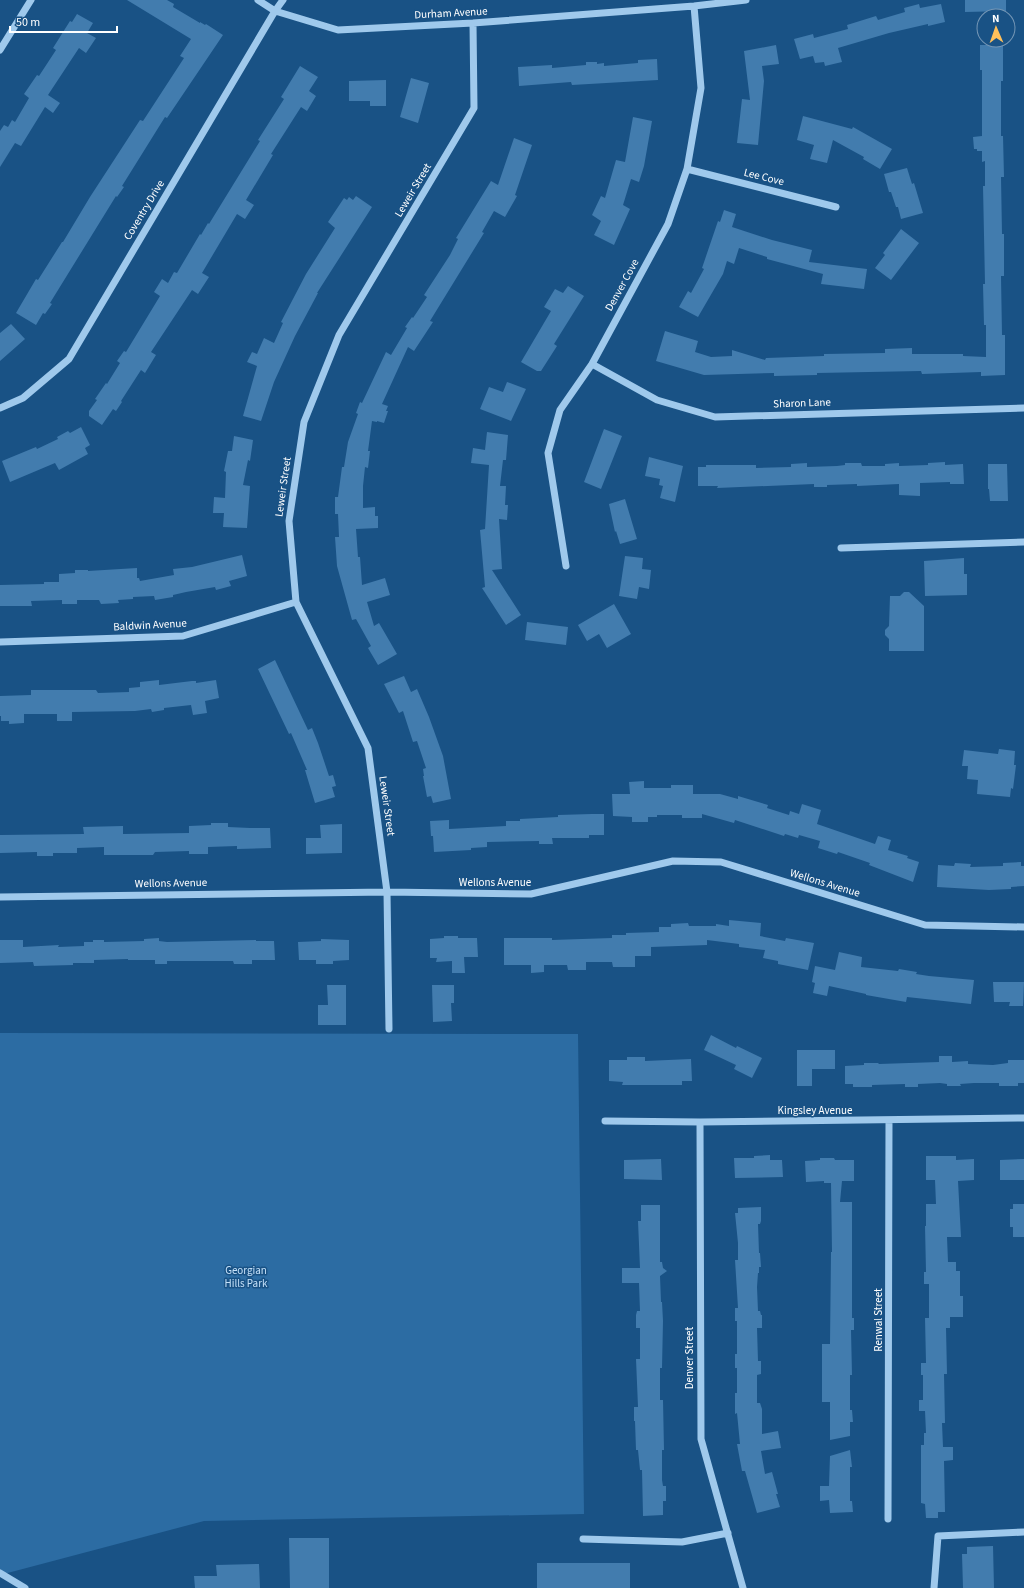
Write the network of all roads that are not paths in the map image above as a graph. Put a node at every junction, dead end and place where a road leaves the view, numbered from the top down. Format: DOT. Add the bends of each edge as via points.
graph roads {
  1 [pos="31,0"];
  2 [pos="258,0"];
  3 [pos="283,0"];
  4 [pos="746,0"];
  5 [pos="694,6"];
  6 [pos="275,11"];
  7 [pos="473,23"];
  8 [pos="0,50"];
  9 [pos="687,169"];
  10 [pos="836,207"];
  11 [pos="592,364"];
  12 [pos="0,408"];
  13 [pos="1024,408"];
  14 [pos="1024,542"];
  15 [pos="841,548"];
  16 [pos="566,566"];
  17 [pos="296,602"];
  18 [pos="0,642"];
  19 [pos="387,892"];
  20 [pos="0,896"];
  21 [pos="1024,927"];
  22 [pos="390,1029"];
  23 [pos="1024,1118"];
  24 [pos="606,1121"];
  25 [pos="889,1121"];
  26 [pos="700,1122"];
  27 [pos="888,1519"];
  28 [pos="1024,1532"];
  29 [pos="728,1533"];
  30 [pos="583,1539"];
  31 [pos="0,1573"];
  32 [pos="25,1588"];
  33 [pos="743,1588"];
  34 [pos="934,1588"];
  1 -- 8 [label="street"];
  2 -- 6 [label="street, Durham Avenue"];
  3 -- 6 [label="street, Coventry Drive"];
  4 -- 5 [label="street, Durham Avenue"];
  5 -- 7 [label="street, Durham Avenue"];
  5 -- 9 [label="street, Denver Cove" via="701,88"];
  6 -- 7 [label="street, Durham Avenue" via="338,30"];
  6 -- 12 [label="street, Coventry Drive" via="69,359 23,398"];
  7 -- 17 [label="street, Leweir Street" via="474,108 339,335 304,422 289,522"];
  9 -- 10 [label="street, Lee Cove"];
  9 -- 11 [label="street, Denver Cove" via="668,224"];
  11 -- 13 [label="street, Sharon Lane" via="657,400 715,417"];
  11 -- 16 [label="street, Denver Cove" via="560,410 548,453"];
  14 -- 15 [label="street"];
  17 -- 18 [label="street, Baldwin Avenue" via="183,636"];
  17 -- 19 [label="street, Leweir Street" via="368,748"];
  19 -- 20 [label="street, Wellons Avenue"];
  19 -- 21 [label="street, Wellons Avenue" via="531,894 673,861 721,862 925,925"];
  19 -- 22 [label="street, Leweir Street"];
  23 -- 25 [label="street, Kingsley Avenue"];
  24 -- 26 [label="street, Kingsley Avenue"];
  25 -- 26 [label="street, Kingsley Avenue"];
  25 -- 27 [label="street, Renwal Street"];
  26 -- 29 [label="street, Denver Street" via="701,1439"];
  28 -- 34 [label="street" via="938,1536"];
  29 -- 30 [label="street" via="682,1542"];
  29 -- 33 [label="street, Denver Street"];
  31 -- 32 [label="street"];
}
